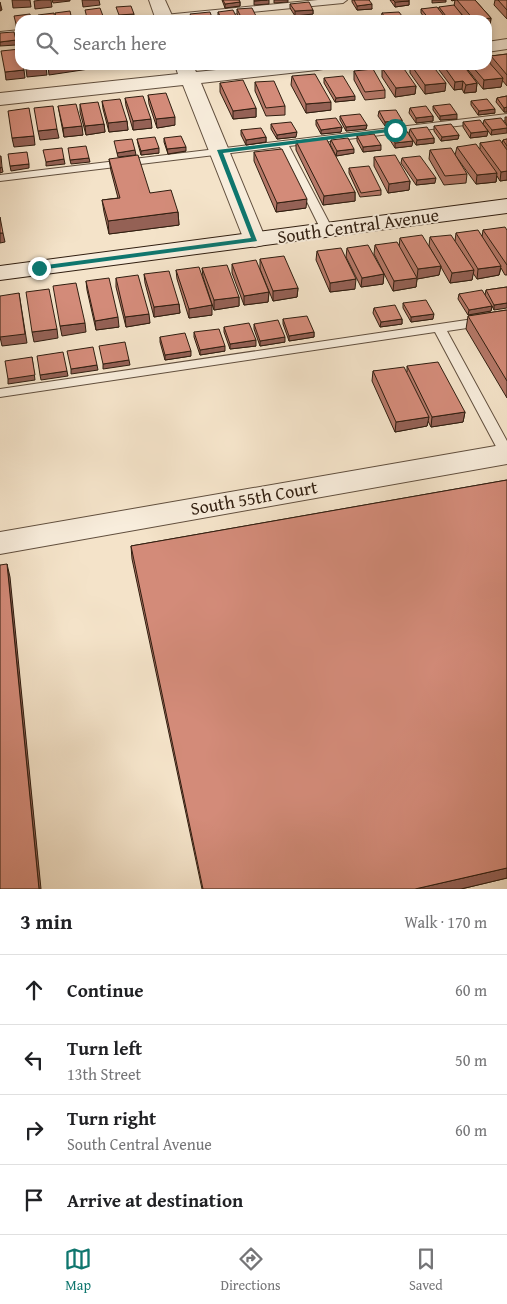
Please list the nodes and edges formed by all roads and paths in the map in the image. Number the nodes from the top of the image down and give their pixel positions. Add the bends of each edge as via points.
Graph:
1 (157, 0) edge
2 (343, 0) edge
3 (163, 15) edge
4 (202, 15) edge
5 (15, 32) edge
6 (0, 34) edge
7 (507, 44) edge
8 (492, 46) edge
9 (224, 70) edge
10 (186, 72) edge
11 (0, 100) edge
12 (507, 117) edge
13 (283, 144) junction
14 (219, 152) junction
15 (0, 178) edge
16 (507, 206) edge
17 (327, 230) junction
18 (255, 240) junction
19 (0, 274) edge
20 (507, 318) edge
21 (439, 328) junction
22 (0, 393) edge
23 (507, 454) edge
24 (0, 543) edge

1 - 3 street
2 - 4 lane
5 - 6 lane
7 - 8 street
9 - 10 street
10 - 11 street
10 - 14 street
12 - 13 lane
13 - 14 lane
13 - 17 lane
14 - 15 lane
14 - 18 street
16 - 17 street, South Central Avenue
17 - 18 street, South Central Avenue
18 - 19 street, South Central Avenue
20 - 21 lane
21 - 22 lane
21 - 23 lane
23 - 24 street, South 55th Court

